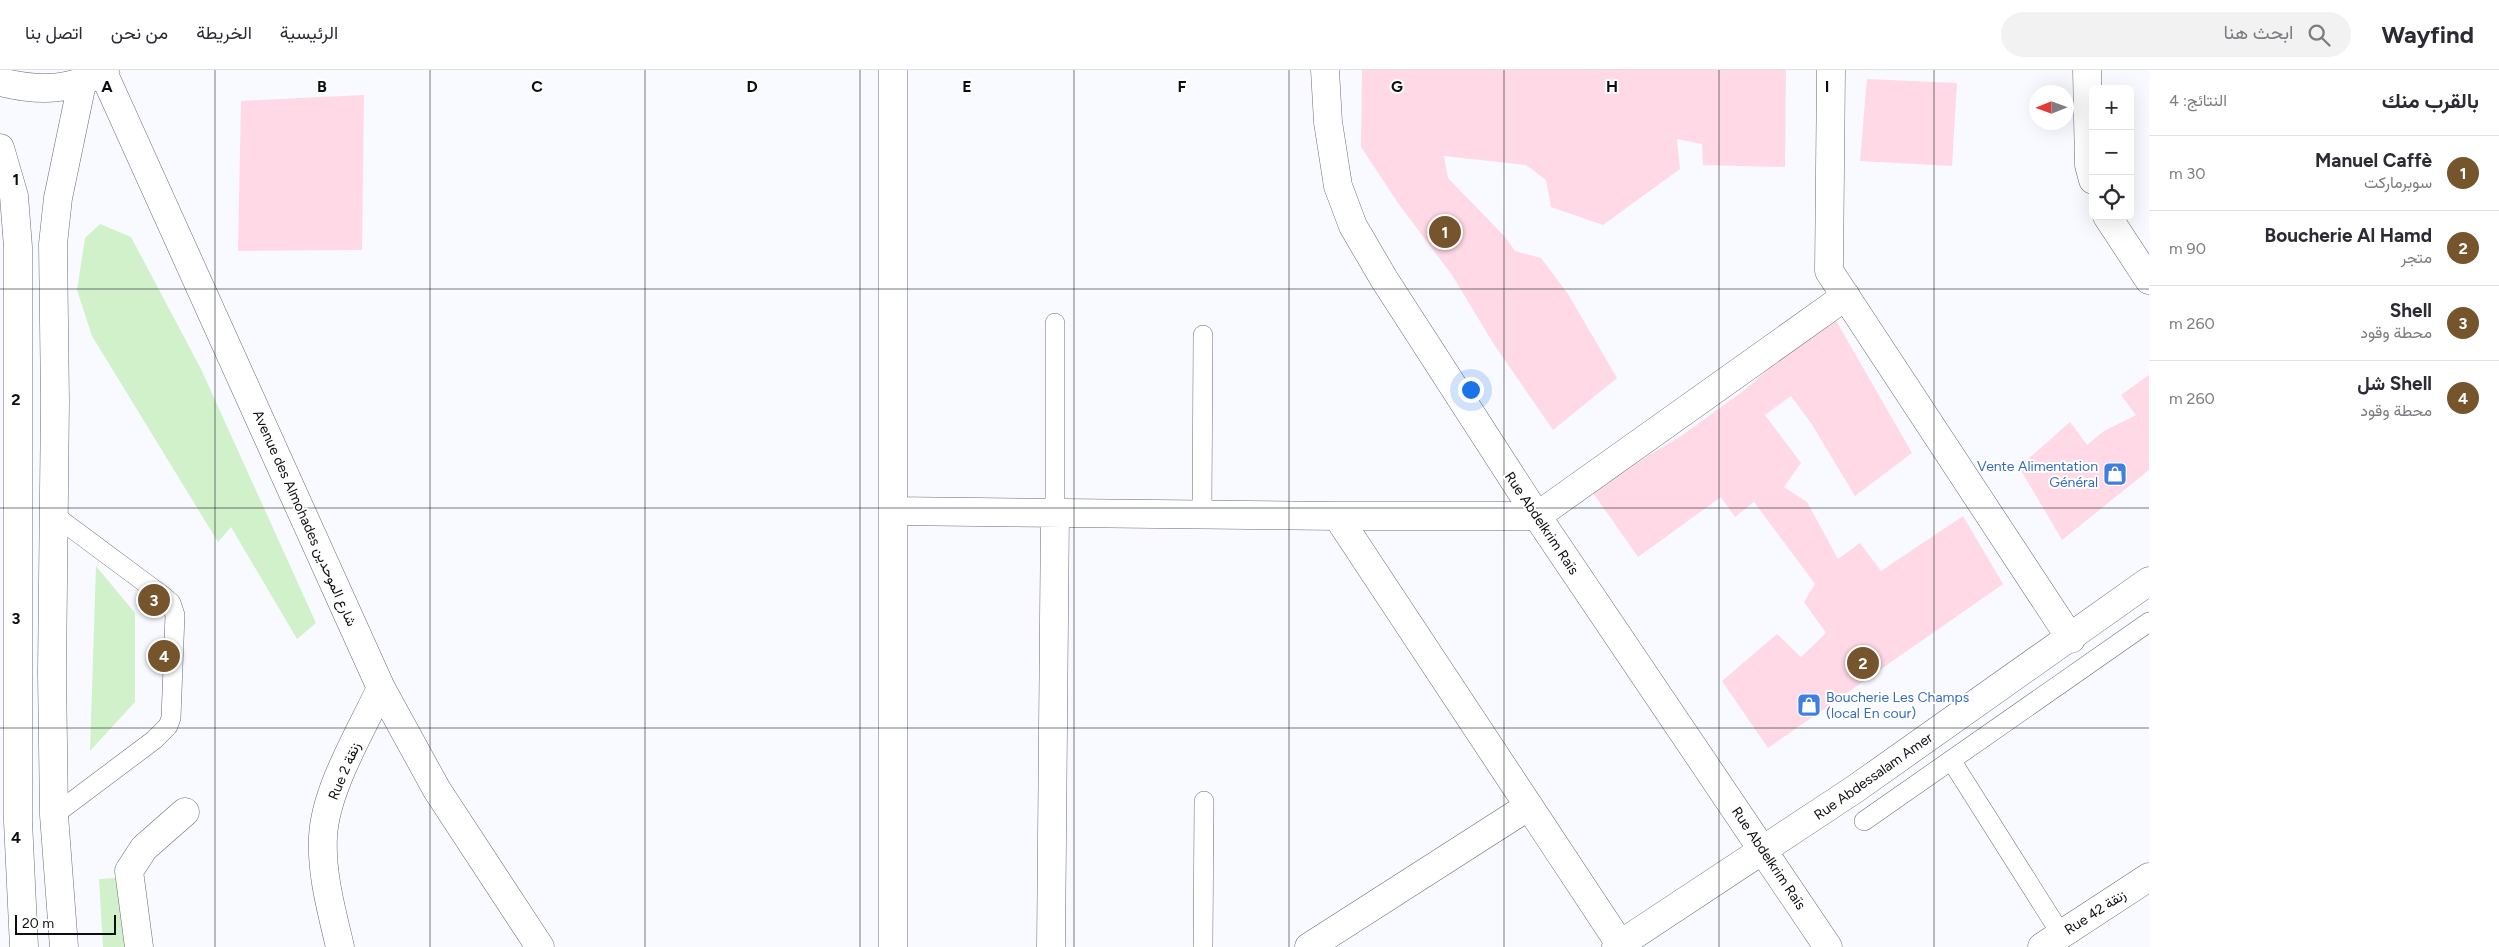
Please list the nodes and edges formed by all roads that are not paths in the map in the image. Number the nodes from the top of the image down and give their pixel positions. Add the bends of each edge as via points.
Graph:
1 (893, 70) edge
2 (1325, 70) edge
3 (1831, 70) edge
4 (2087, 70) edge
5 (96, 75) edge
6 (0, 80) edge
7 (0, 148) edge
8 (2092, 175) edge
9 (2110, 220) edge
10 (2149, 280) edge
11 (1846, 296) junction
12 (1055, 323) dead end
13 (1203, 335) dead end
14 (893, 511) junction
15 (1055, 512) junction
16 (1202, 514) junction
17 (54, 515) junction
18 (1337, 516) junction
19 (1537, 516) junction
20 (2149, 581) edge
21 (2149, 622) edge
22 (2071, 638) junction
23 (381, 688) junction
24 (1952, 760) junction
25 (1204, 801) dead end
26 (1529, 806) junction
27 (185, 812) dead end
28 (54, 815) junction
29 (1864, 821) dead end
30 (1764, 850) junction
31 (2149, 877) edge
32 (2051, 940) edge
33 (1618, 945) edge
34 (24, 947) edge
35 (64, 947) edge
36 (139, 947) edge
37 (340, 947) edge
38 (540, 947) edge
39 (893, 947) edge
40 (1051, 947) edge
41 (1203, 947) edge
42 (1309, 947) edge
43 (1828, 947) edge

1 - 14 street
2 - 19 street, Rue Abdelkrim Raïs via 1328,122 1338,186 1353,226
3 - 11 street via 1829,270
4 - 8 street
5 - 6 street via 43,89
5 - 17 street via 58,198 53,244
5 - 23 street, Avenue des Almohades شارع الموحدين
7 - 34 street via 14,196 18,247 18,821
9 - 10 street
11 - 19 street
11 - 22 street
12 - 15 lane
13 - 16 lane
14 - 15 street
14 - 39 street
15 - 16 street
15 - 40 street
16 - 18 street
17 - 28 street
17 - 28 lane via 163,596 171,603 175,614 168,726
18 - 19 street
18 - 26 street
19 - 30 street, Rue Abdelkrim Raïs
20 - 22 street, Rue Abdessalam Amer
21 - 24 lane
22 - 30 street, Rue Abdessalam Amer
23 - 37 street, Rue 2 زنقة via 332,792 323,837 327,885
23 - 38 street, Avenue des Almohades شارع الموحدين via 437,790
24 - 29 lane
24 - 32 lane
25 - 41 lane
26 - 33 street
26 - 42 street
27 - 36 street via 144,848 129,871
28 - 35 street
30 - 33 street, Rue Abdessalam Amer
30 - 43 street, Rue Abdelkrim Raïs
31 - 32 street, Rue 42 زنقة

